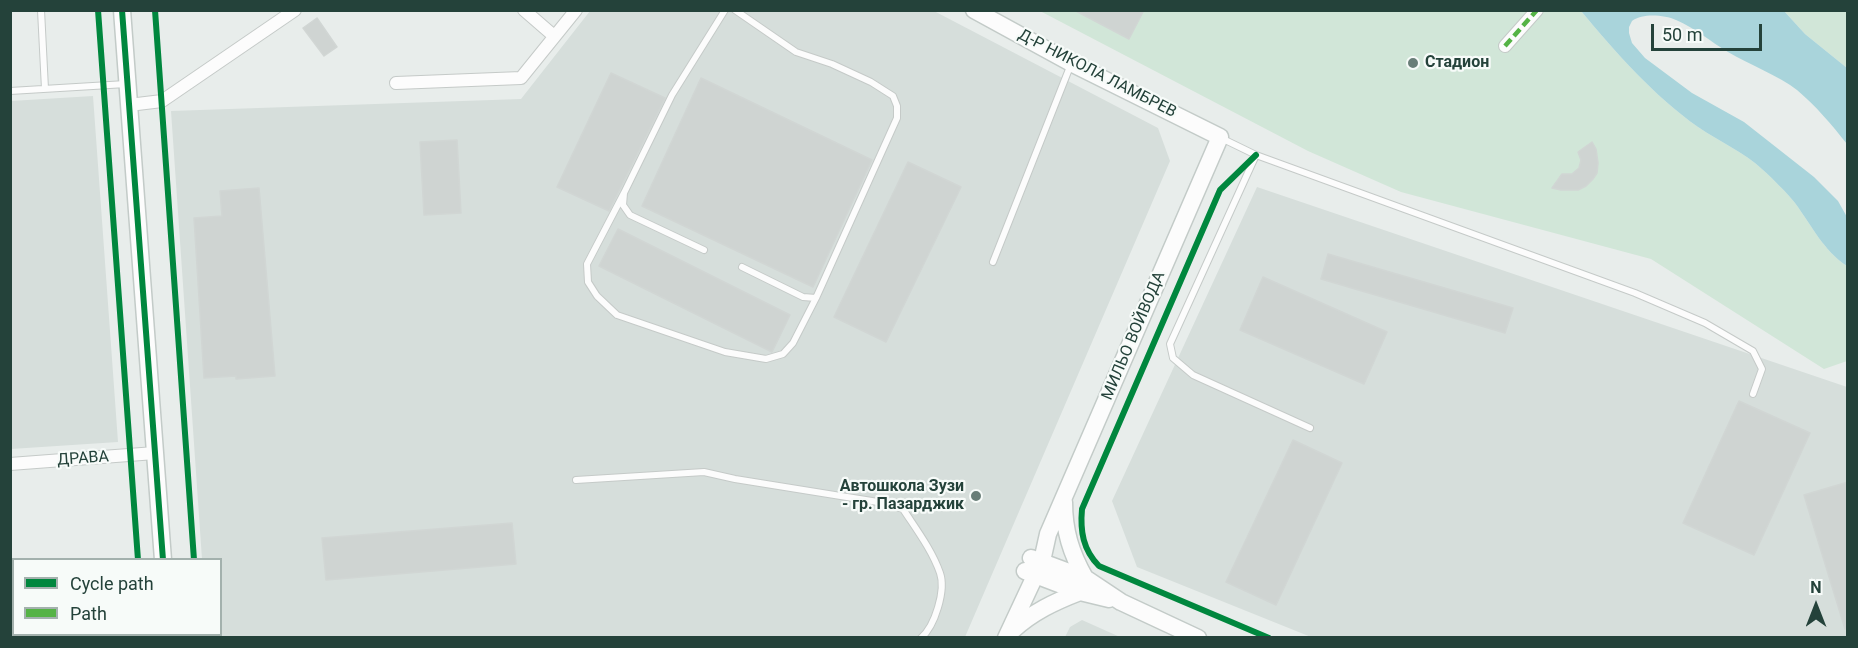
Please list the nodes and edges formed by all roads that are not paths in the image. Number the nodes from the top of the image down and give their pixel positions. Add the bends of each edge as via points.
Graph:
1 (41, 10) edge
2 (122, 10) edge
3 (295, 10) edge
4 (524, 10) edge
5 (576, 10) edge
6 (725, 10) edge
7 (735, 10) edge
8 (974, 10) edge
9 (1537, 10) edge
10 (554, 36) junction
11 (1505, 46) dead end
12 (1071, 63) junction
13 (396, 83) dead end
14 (127, 84) junction
15 (45, 89) junction
16 (10, 91) edge
17 (129, 105) junction
18 (1220, 137) junction
19 (1256, 155) junction
20 (624, 193) junction
21 (704, 250) dead end
22 (993, 261) dead end
23 (742, 267) dead end
24 (816, 298) junction
25 (1753, 394) dead end
26 (1310, 428) dead end
27 (155, 453) junction
28 (10, 464) edge
29 (576, 480) dead end
30 (1065, 498) junction
31 (163, 558) edge
32 (1033, 567) junction
33 (1082, 585) junction
34 (1004, 637) edge
35 (921, 638) edge
36 (1198, 638) edge

1 - 15 lane
2 - 14 street
3 - 17 street via 162,101
4 - 10 street
5 - 10 street
6 - 20 lane via 672,95
7 - 24 lane via 796,52 871,82 893,96 897,106 897,118
8 - 12 street, Д-Р НИКОЛА ЛАМБРЕВ
9 - 11 street
10 - 13 street via 521,78
12 - 18 street, Д-Р НИКОЛА ЛАМБРЕВ
12 - 22 lane
14 - 15 lane
14 - 17 street
15 - 16 lane
17 - 27 street
18 - 19 lane
18 - 30 street, МИЛЬО ВОЙВОДА
19 - 25 lane via 1635,293 1705,323 1753,351 1762,369
19 - 26 lane via 1170,344 1173,358 1193,375
20 - 21 lane via 623,205 630,215
20 - 24 lane via 587,264 588,282 616,315 726,352 766,358 783,354 793,343
23 - 24 lane via 803,297
27 - 28 street, ДРАВА
27 - 31 street
29 - 35 lane via 704,472 903,509 941,575 939,606 928,632
30 - 32 street, МИЛЬО ВОЙВОДА
30 - 33 street via 1069,543
32 - 33 street
32 - 34 street, МИЛЬО ВОЙВОДА
33 - 34 street via 1034,613
33 - 36 street

